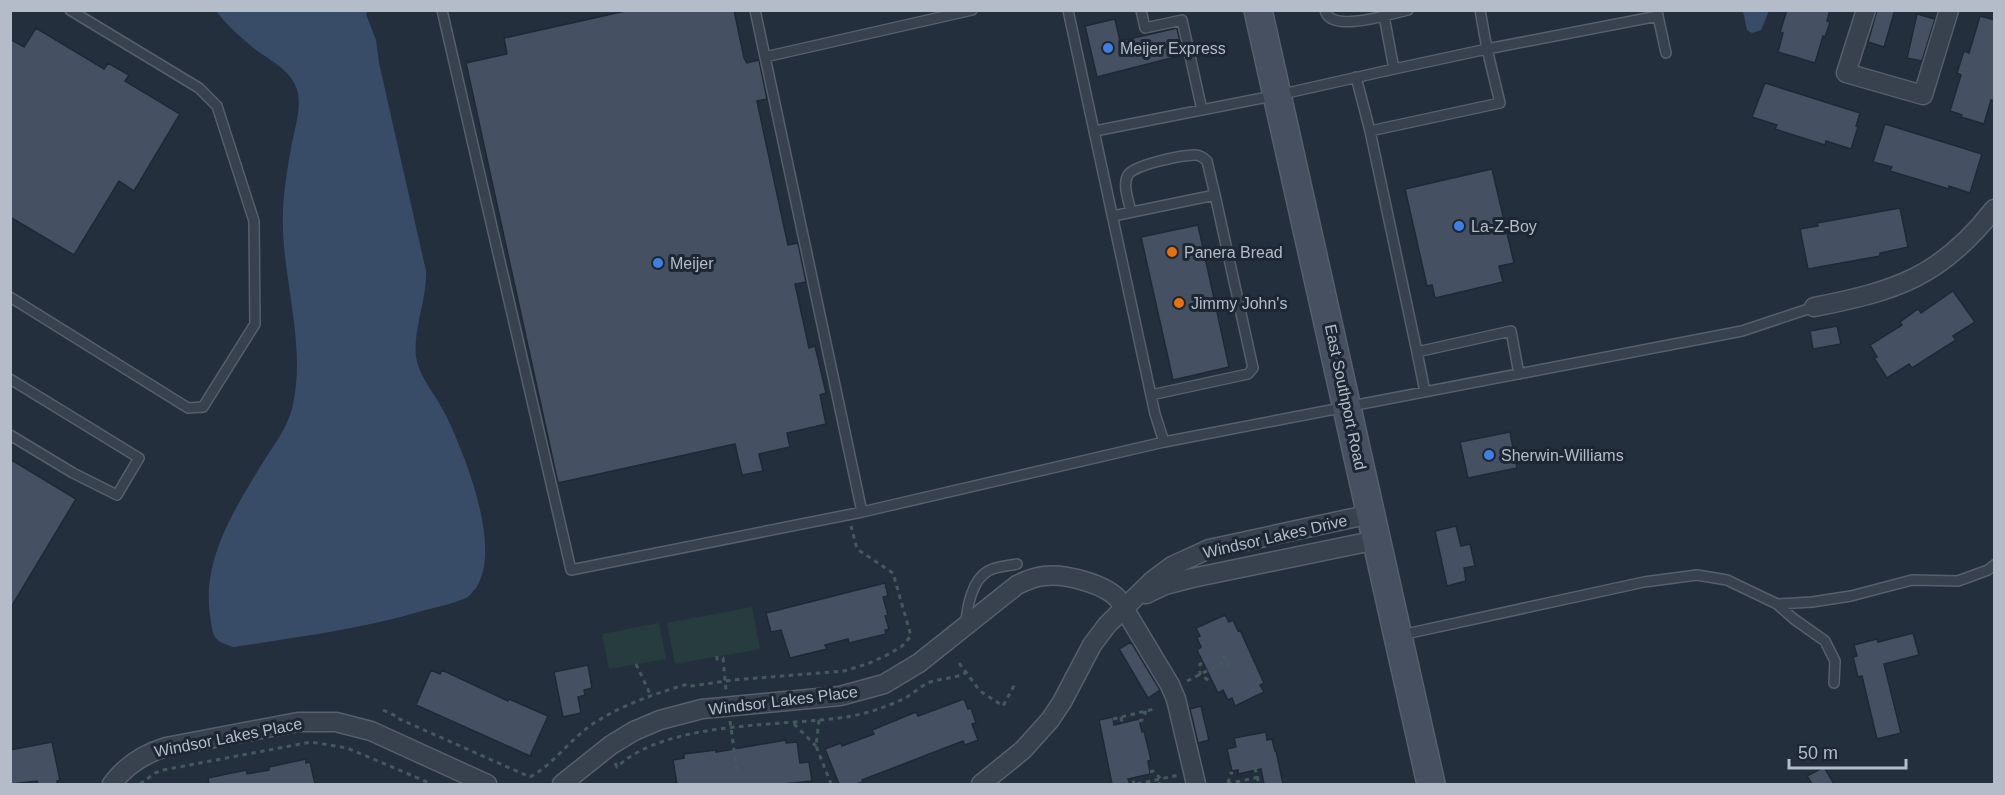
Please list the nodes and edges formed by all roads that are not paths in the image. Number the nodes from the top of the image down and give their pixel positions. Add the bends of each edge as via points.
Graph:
1 (70, 10) edge
2 (442, 10) edge
3 (755, 10) edge
4 (972, 10) edge
5 (1068, 10) edge
6 (1141, 10) edge
7 (1258, 10) edge
8 (1325, 10) edge
9 (1408, 10) edge
10 (1480, 10) edge
11 (1866, 10) edge
12 (1949, 10) edge
13 (1658, 13) edge
14 (1384, 16) junction
15 (1487, 49) junction
16 (1666, 53) dead end
17 (765, 57) junction
18 (1394, 69) junction
19 (1356, 77) junction
20 (1278, 95) junction
21 (1202, 110) junction
22 (1095, 131) junction
23 (1370, 132) junction
24 (1215, 195) junction
25 (1995, 209) edge
26 (1131, 212) junction
27 (1113, 216) junction
28 (10, 297) edge
29 (1814, 308) joint
30 (1417, 352) junction
31 (1519, 374) junction
32 (10, 379) edge
33 (1425, 392) junction
34 (1151, 395) junction
35 (1348, 407) junction
36 (10, 435) edge
37 (1164, 442) junction
38 (862, 513) junction
39 (1371, 514) junction
40 (1377, 540) junction
41 (1017, 564) dead end
42 (1995, 565) edge
43 (1777, 604) junction
44 (1124, 607) junction
45 (966, 626) junction
46 (1398, 635) junction
47 (1834, 683) dead end
48 (465, 780) edge
49 (112, 784) edge
50 (487, 784) edge
51 (562, 784) edge
52 (981, 784) edge
53 (1196, 784) edge
54 (1431, 784) edge

1 - 28 lane via 199,88 217,106 254,221 255,324 203,407 188,408
2 - 38 lane via 571,570
3 - 17 lane
4 - 17 lane
5 - 22 lane
6 - 21 lane via 1145,28 1182,20
7 - 20 main road, East Southport Road
8 - 14 lane via 1332,21 1344,24
9 - 14 lane
10 - 15 lane
11 - 12 street via 1846,73 1923,94
13 - 15 lane
13 - 16 lane
14 - 18 lane
15 - 18 lane
15 - 23 lane via 1500,103
17 - 38 lane
18 - 19 lane
19 - 20 lane
19 - 23 lane
20 - 21 lane
20 - 35 main road, East Southport Road
21 - 22 lane
22 - 27 lane
23 - 30 lane
24 - 26 lane
24 - 26 lane via 1204,157 1193,155 1143,165 1130,171 1126,179
24 - 34 lane via 1253,368 1248,374
25 - 29 street via 1954,254 1928,272 1887,291
26 - 27 lane
27 - 34 lane
29 - 31 lane via 1742,331
30 - 31 lane via 1510,331
30 - 33 lane
31 - 33 lane
32 - 36 lane via 139,458 117,495
33 - 35 lane
34 - 37 lane
35 - 37 lane
35 - 39 main road, East Southport Road
37 - 38 lane
39 - 40 main road, East Southport Road
39 - 44 street, Windsor Lakes Drive via 1209,549 1172,566
40 - 44 street, Windsor Lakes Drive via 1165,585
40 - 46 main road, East Southport Road
41 - 45 lane via 983,575 969,599
42 - 43 lane via 1958,581 1912,580 1851,596
43 - 46 lane via 1727,580 1697,575 1644,582
43 - 47 lane via 1825,641 1835,661
44 - 45 street, Windsor Lakes Place via 1107,590 1060,576 1043,576 1017,585
44 - 52 street, Windsor Lakes Drive via 1092,645 1046,725 1023,750
44 - 53 street, Windsor Lakes Place via 1172,688
45 - 51 street, Windsor Lakes Place via 911,669 873,688 840,696 691,711 660,720 626,735
46 - 54 main road, East Southport Road
48 - 49 street, Windsor Lakes Place via 368,730 313,721 156,750 133,762
48 - 50 street, Windsor Lakes Place

